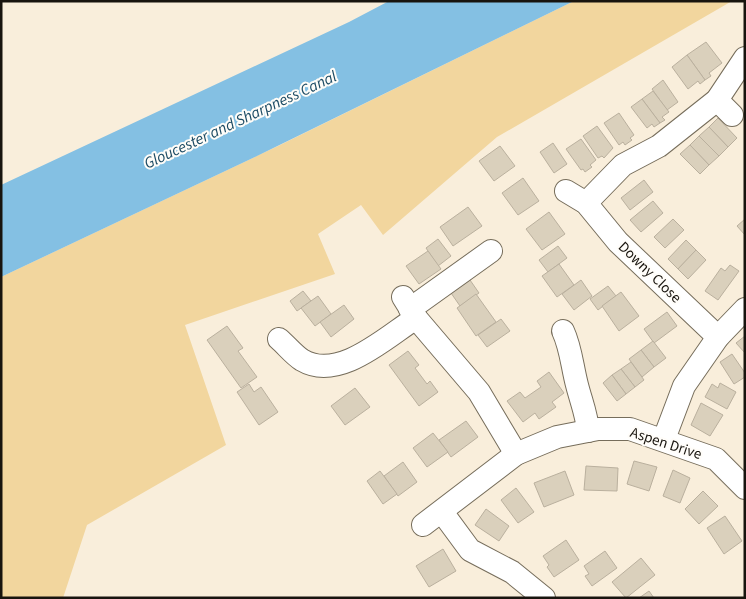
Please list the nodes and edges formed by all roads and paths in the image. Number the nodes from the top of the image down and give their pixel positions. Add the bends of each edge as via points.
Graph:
1 (745, 58) edge
2 (566, 191) dead end
3 (586, 203) junction
4 (491, 251) dead end
5 (410, 308) junction
6 (745, 309) edge
7 (563, 331) dead end
8 (718, 336) junction
9 (279, 338) dead end
10 (588, 431) junction
11 (664, 439) junction
12 (516, 454) junction
13 (745, 488) edge
14 (442, 512) junction
15 (422, 525) dead end
16 (544, 598) edge

1 - 3 street via 725,107 623,165
2 - 3 street, Downy Close
3 - 8 street, Downy Close via 618,242
4 - 5 street
5 - 9 street via 348,362 332,366 316,366 301,359
5 - 12 street via 479,392
6 - 8 street
7 - 10 street
8 - 11 street via 684,386
10 - 11 street, Aspen Drive via 630,429
10 - 12 street, Aspen Drive via 556,437
11 - 13 street, Aspen Drive via 716,459
12 - 14 street, Aspen Drive
14 - 15 street, Aspen Drive
14 - 16 street via 470,550 512,572

